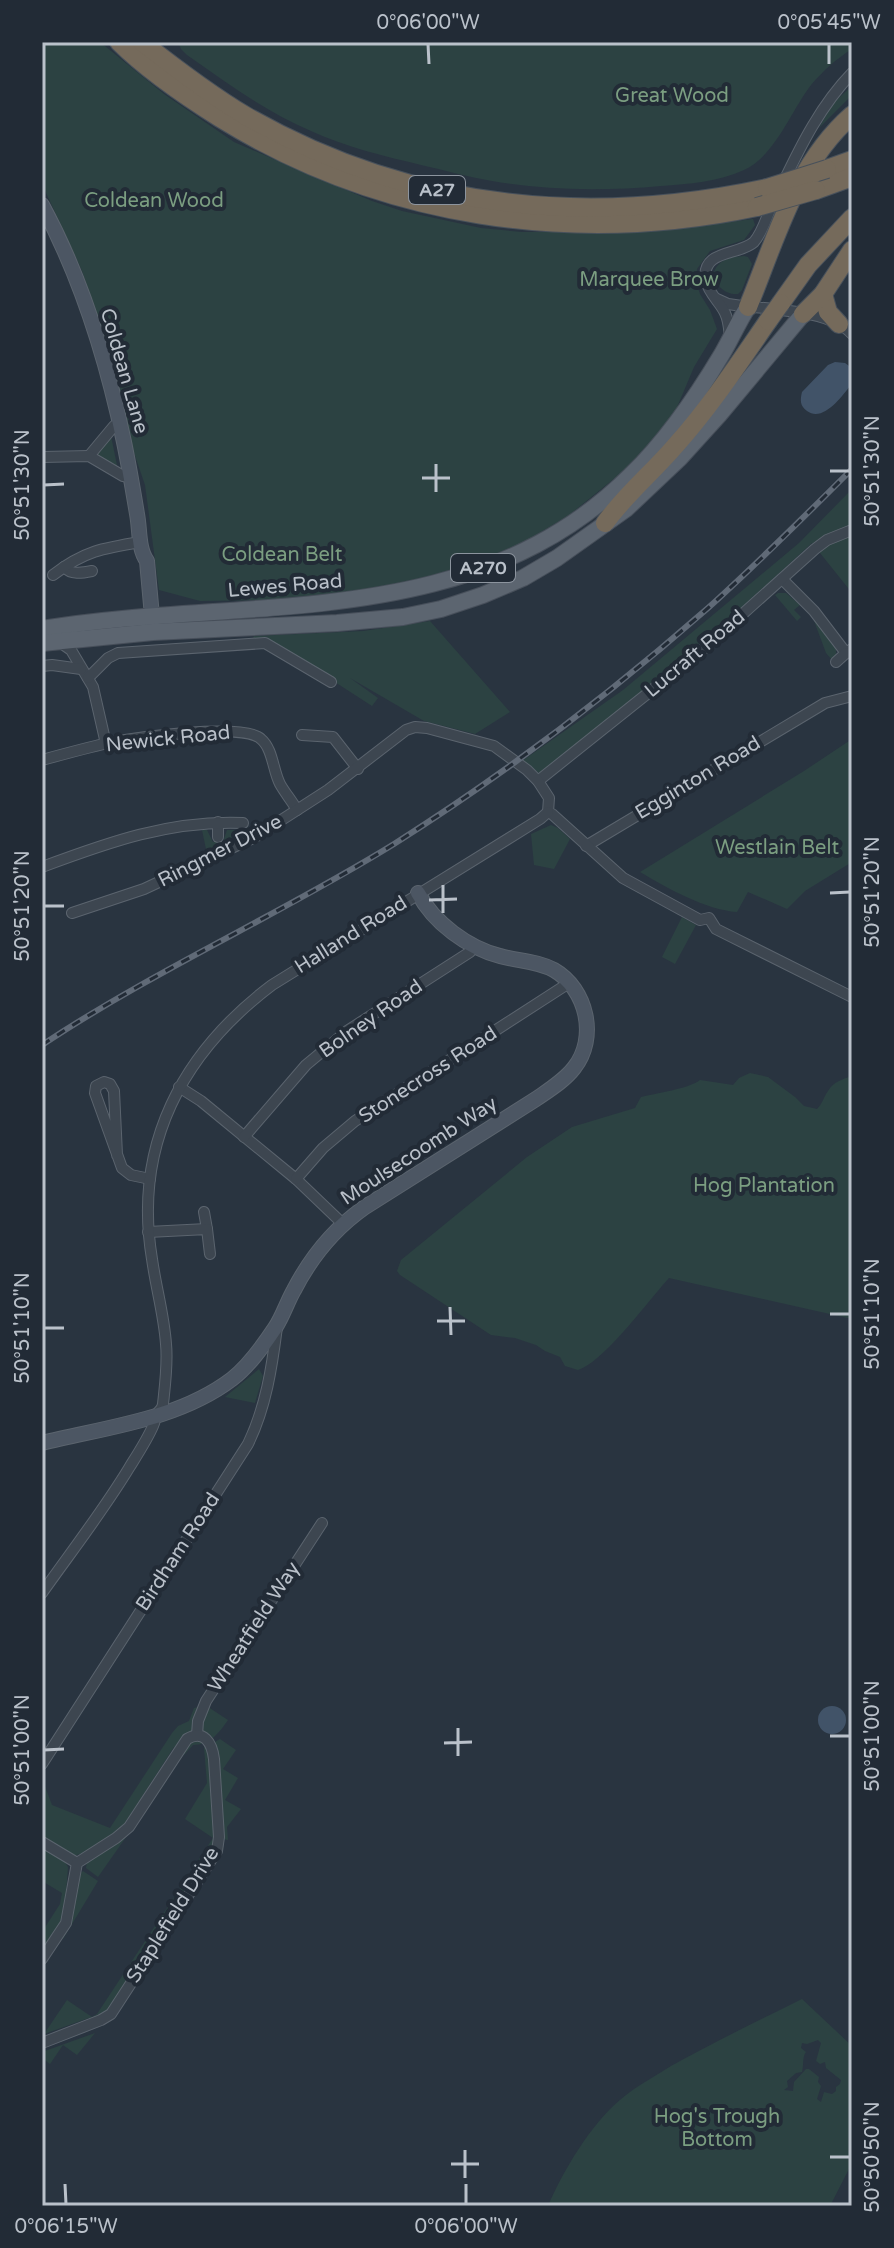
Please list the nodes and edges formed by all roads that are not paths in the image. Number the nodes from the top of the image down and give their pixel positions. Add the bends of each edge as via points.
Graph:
1 (119, 42) edge
2 (142, 42) edge
3 (852, 73) edge
4 (852, 115) edge
5 (852, 160) edge
6 (852, 177) edge
7 (42, 205) edge
8 (852, 218) edge
9 (852, 250) edge
10 (823, 294) junction
11 (715, 298) junction
12 (748, 307) junction
13 (803, 314) junction
14 (846, 329) edge
15 (730, 340) junction
16 (120, 425) junction
17 (89, 456) junction
18 (42, 457) edge
19 (130, 477) junction
20 (605, 523) junction
21 (852, 530) edge
22 (142, 549) junction
23 (64, 567) junction
24 (92, 571) dead end
25 (53, 575) dead end
26 (782, 579) junction
27 (149, 625) junction
28 (47, 637) edge
29 (95, 637) junction
30 (849, 651) edge
31 (836, 662) dead end
32 (42, 666) edge
33 (82, 670) junction
34 (331, 682) dead end
35 (852, 696) edge
36 (302, 735) dead end
37 (106, 744) junction
38 (42, 760) edge
39 (358, 769) junction
40 (538, 781) junction
41 (297, 810) junction
42 (548, 812) junction
43 (218, 822) junction
44 (243, 823) dead end
45 (218, 837) dead end
46 (586, 846) junction
47 (42, 867) edge
48 (418, 893) junction
49 (72, 913) dead end
50 (473, 946) junction
51 (569, 983) junction
52 (852, 997) edge
53 (179, 1087) junction
54 (244, 1137) junction
55 (117, 1155) junction
56 (150, 1179) junction
57 (296, 1179) junction
58 (204, 1212) dead end
59 (343, 1224) junction
60 (207, 1229) junction
61 (148, 1232) junction
62 (210, 1254) dead end
63 (277, 1325) junction
64 (155, 1416) junction
65 (42, 1443) edge
66 (322, 1523) dead end
67 (42, 1593) edge
68 (197, 1735) junction
69 (42, 1764) edge
70 (42, 1842) edge
71 (77, 1863) junction
72 (42, 1959) edge
73 (42, 2043) edge

1 - 6 highway, A27, bridge via 194,101 273,148 349,181 478,215 602,225 696,218 757,207
2 - 5 highway, A27, bridge via 194,82 273,130 354,165 430,189 511,203 602,209 685,203 767,188
3 - 11 street via 796,155 757,238 719,255 707,267
4 - 12 highway via 819,149 795,191
7 - 16 street, Coldean Lane via 91,321
8 - 20 highway, bridge via 808,265 676,445
9 - 10 highway
10 - 13 highway
10 - 14 highway via 828,312
11 - 12 street
11 - 15 street via 726,315
12 - 13 street
12 - 15 main road, Lewes Road / A270
13 - 14 street
13 - 20 main road, A270 via 680,458
15 - 27 main road, Lewes Road / A270 via 641,465 593,508 539,543 468,574 384,595
16 - 17 street
16 - 19 street, Coldean Lane
17 - 18 street
17 - 19 street
19 - 22 street, Coldean Lane
20 - 27 main road, Lewes Road / A270 via 523,578 441,609 337,623
21 - 26 street, Lucraft Road via 827,540
22 - 23 street via 96,550
22 - 27 street, Coldean Lane
23 - 24 street via 76,573
23 - 25 street
26 - 30 street
26 - 40 street, Lucraft Road
27 - 28 main road, Lewes Road / A270
27 - 29 main road, Lewes Road / A270
28 - 29 main road, Lewes Road / A270
28 - 33 street via 69,647
29 - 33 street via 80,654
30 - 31 street
32 - 33 street
33 - 34 street via 118,653 262,643 314,665
33 - 37 street via 95,692
35 - 46 street, Egginton Road via 831,700
36 - 39 street via 333,737
37 - 38 street, Newick Road
37 - 41 street, Newick Road via 164,735 252,733 266,744
39 - 40 street, Ringmer Drive via 415,727 488,744
39 - 41 street, Ringmer Drive
40 - 42 street via 549,798
41 - 49 street, Ringmer Drive via 178,874
42 - 46 street
42 - 48 street, Halland Road
43 - 44 street
43 - 45 street
43 - 47 street via 166,827
46 - 52 street via 648,893 700,920 709,918 716,929
48 - 50 street
48 - 53 street, Halland Road via 255,998 218,1032
50 - 51 street via 547,967
50 - 54 street, Bolney Road via 306,1065
51 - 57 street, Stonecross Road via 355,1121
51 - 59 street, Moulsecoomb Way via 584,1007 587,1028 582,1055 568,1076
53 - 54 street
53 - 56 street, Halland Road via 158,1136
54 - 57 street
55 - 55 street via 95,1093 104,1082 114,1091
55 - 56 street via 127,1173
56 - 61 street, Halland Road
57 - 59 street
58 - 60 street
59 - 63 street, Moulsecoomb Way via 302,1275
60 - 61 street
60 - 62 street
61 - 64 street, Halland Road via 167,1346 163,1406
63 - 64 street, Moulsecoomb Way via 232,1379 198,1400
63 - 69 street, Birdham Road via 267,1388 248,1444
64 - 65 street, Moulsecoomb Way
64 - 67 street, Halland Road via 128,1470
66 - 68 street, Wheatfield Way via 206,1701
68 - 71 street via 183,1744 129,1827
68 - 73 street, Staplefield Drive via 212,1748 217,1851 111,2014
70 - 71 street
71 - 72 street via 66,1923

